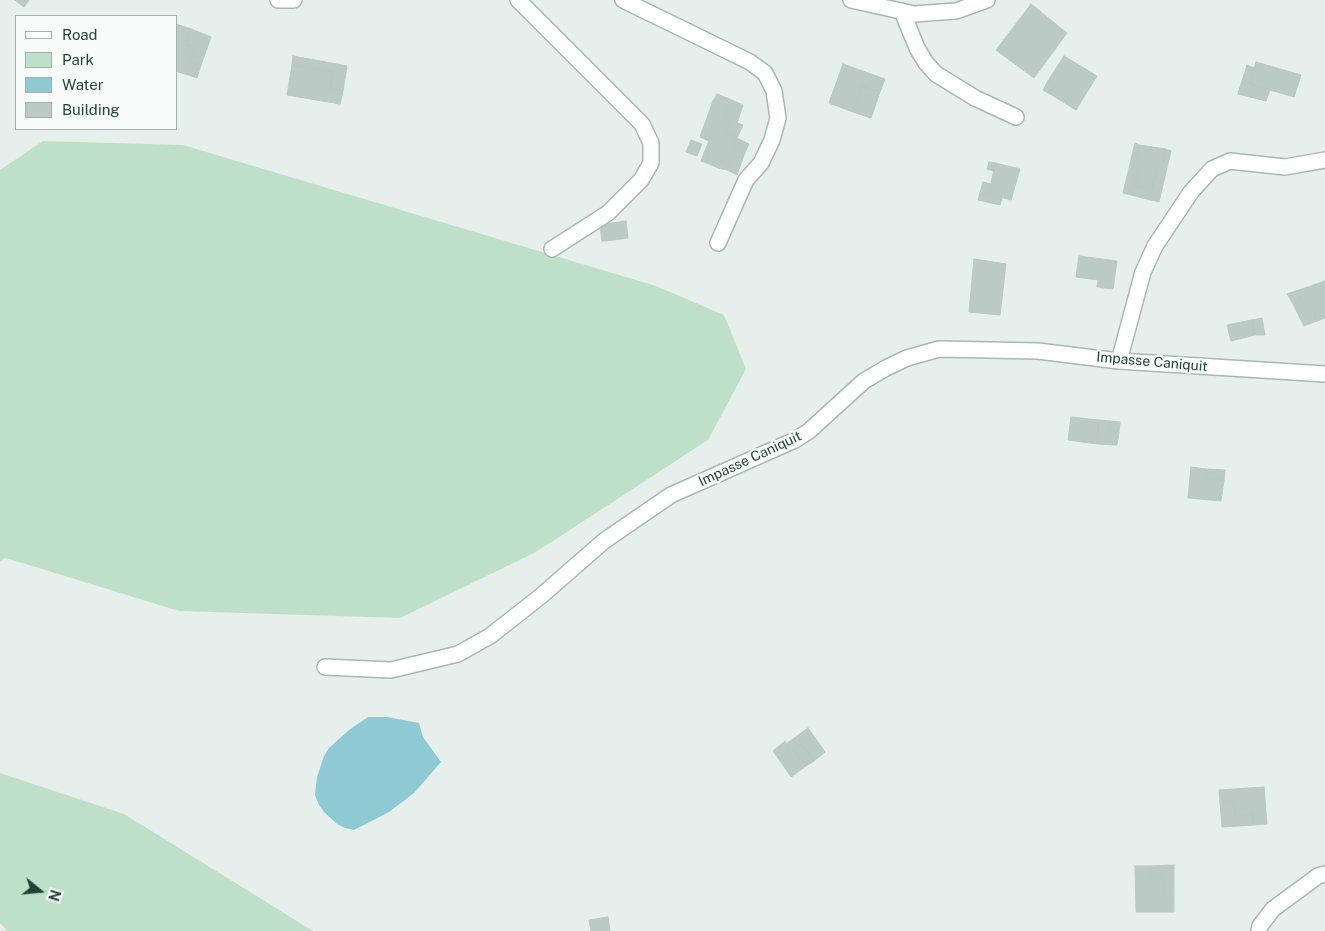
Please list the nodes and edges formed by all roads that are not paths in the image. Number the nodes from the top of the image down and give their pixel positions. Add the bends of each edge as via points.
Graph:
1 (278, 0) edge
2 (294, 0) edge
3 (518, 0) edge
4 (623, 0) edge
5 (851, 0) edge
6 (987, 0) edge
7 (902, 11) junction
8 (1016, 117) dead end
9 (1325, 160) edge
10 (718, 243) dead end
11 (552, 249) dead end
12 (1119, 361) junction
13 (1325, 374) edge
14 (326, 667) dead end
15 (1325, 874) edge
16 (1259, 931) edge

1 - 2 street
3 - 11 street via 642,124 651,144 651,163 641,180 608,213
4 - 10 street via 750,62 765,73 774,91 778,118 772,140 761,163 746,180
5 - 7 street
6 - 7 street via 956,11 914,14
7 - 8 street via 917,48 936,74 974,98
9 - 12 street via 1285,167 1230,161 1212,169 1191,192 1155,246 1143,272
12 - 13 street, Impasse Caniquit
12 - 14 street, Impasse Caniquit via 1038,351 949,349 907,358 864,381 795,440 671,496 604,541 490,636 458,654 391,670
15 - 16 street via 1273,909

